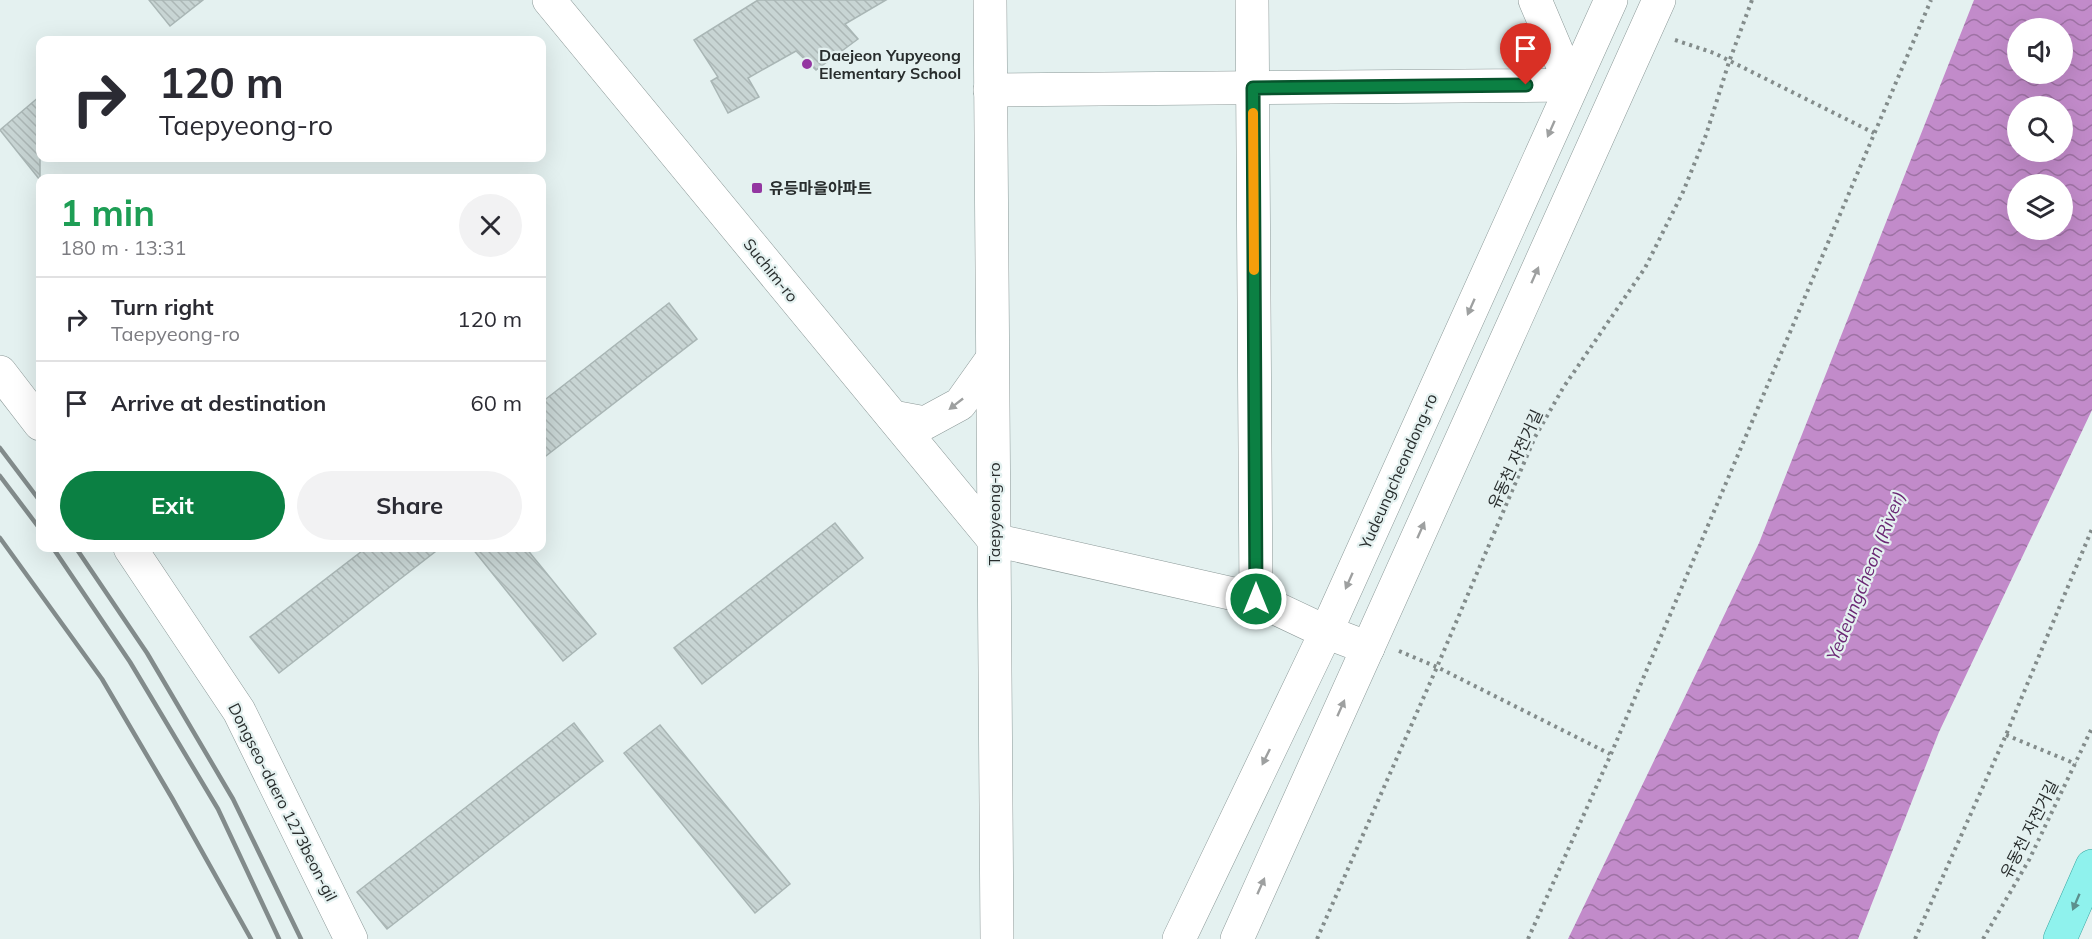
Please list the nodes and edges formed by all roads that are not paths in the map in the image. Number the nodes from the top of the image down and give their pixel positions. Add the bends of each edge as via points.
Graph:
1 (549, 0) edge
2 (990, 0) edge
3 (1252, 0) edge
4 (1535, 0) edge
5 (1611, 0) edge
6 (1659, 0) edge
7 (1571, 85) junction
8 (1253, 88) junction
9 (990, 90) junction
10 (992, 359) junction
11 (0, 372) edge
12 (893, 417) junction
13 (36, 419) edge
14 (994, 540) junction
15 (133, 552) edge
16 (1256, 599) junction
17 (1326, 632) junction
18 (1382, 649) junction
19 (2092, 866) edge
20 (351, 939) edge
21 (997, 939) edge
22 (1179, 939) edge
23 (1237, 939) edge
24 (2060, 939) edge

1 - 12 main road, Suchim-ro
2 - 9 main road, Taepyeong-ro
3 - 8 main road
4 - 7 main road
5 - 7 main road, Yudeungcheondong-ro
18 -> 6 main road
7 - 8 main road
7 -> 17 main road, Yudeungcheondong-ro
8 - 9 main road
8 - 16 main road
9 - 10 main road, Taepyeong-ro
10 -> 12 main road via 960,404 925,423
10 - 14 main road, Taepyeong-ro
11 - 13 main road
12 - 14 main road, Suchim-ro
14 - 16 main road
14 - 21 main road, Taepyeong-ro
15 - 20 main road, Dongseo-daero 1273beon-gil via 239,711
16 - 17 main road
17 - 18 main road
17 -> 22 main road, Yudeungcheondong-ro
23 -> 18 main road
19 -> 24 main road

